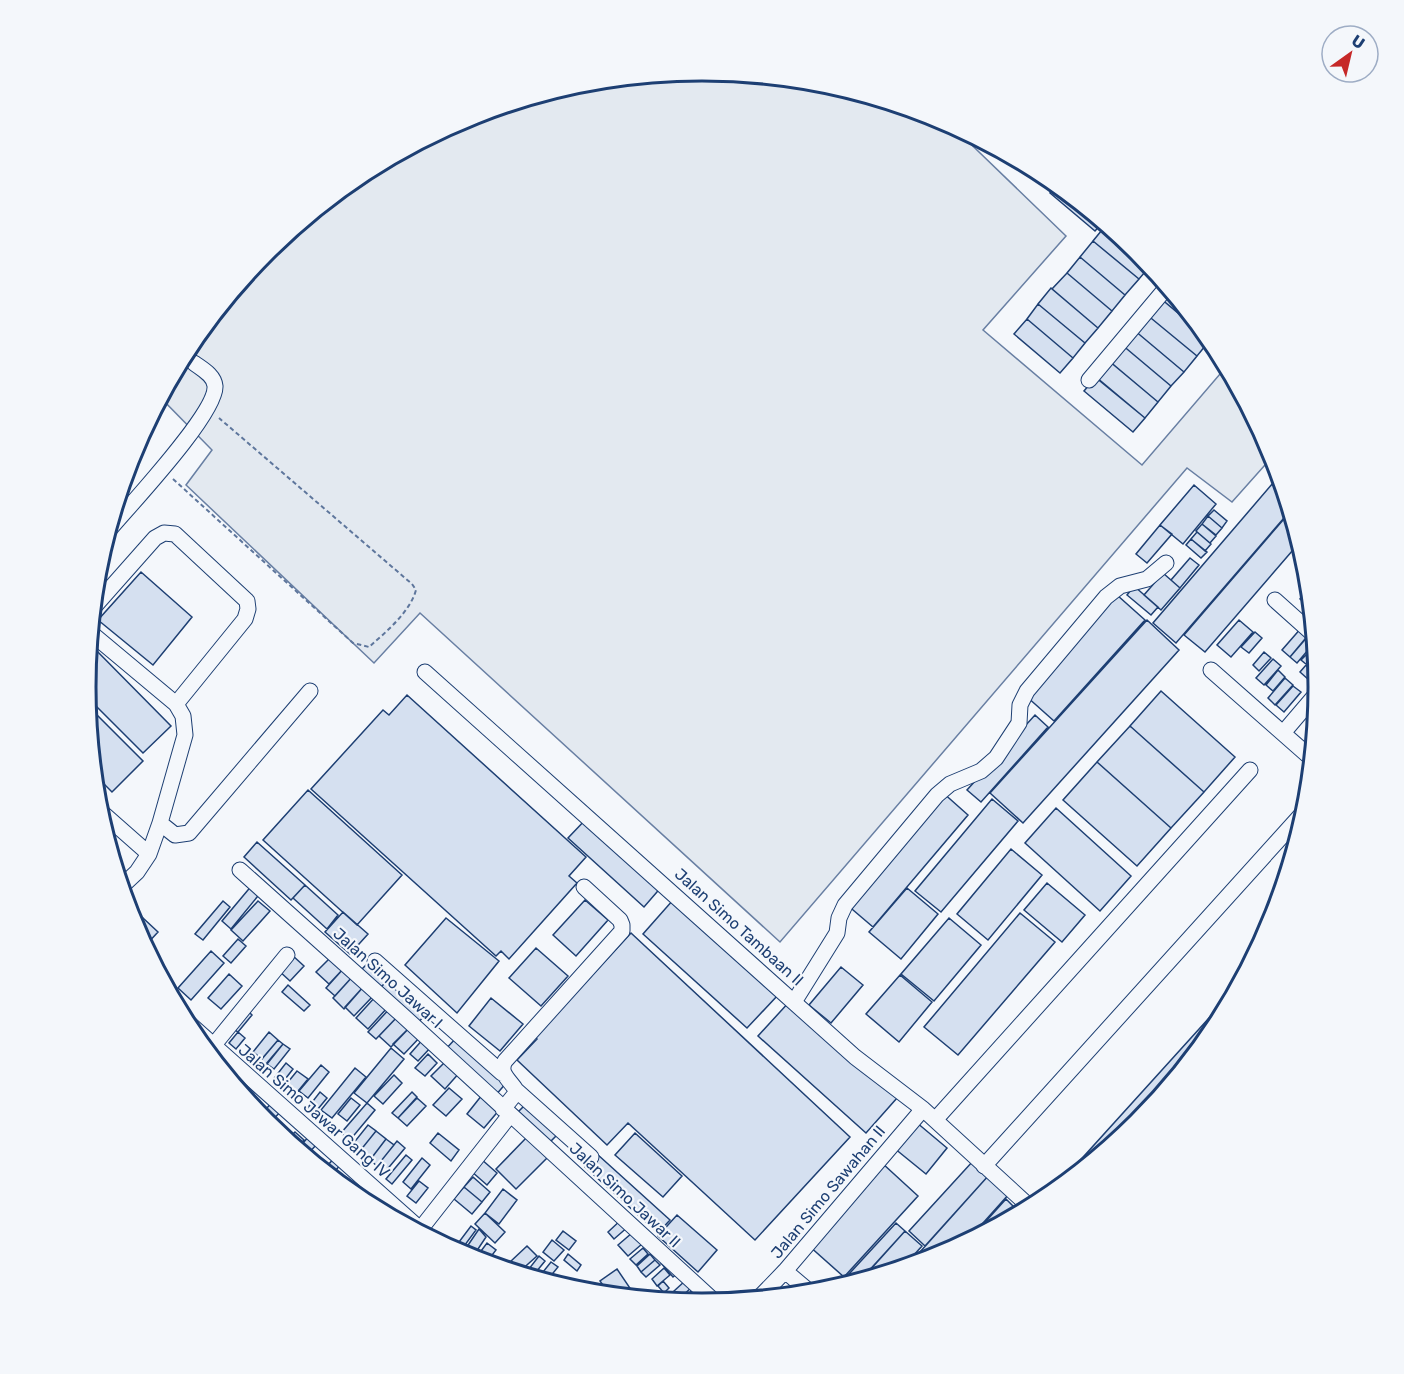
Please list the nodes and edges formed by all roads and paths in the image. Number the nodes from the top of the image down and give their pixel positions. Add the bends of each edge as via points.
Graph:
1 (1162, 292) edge
2 (194, 363) dead end
3 (1089, 380) dead end
4 (208, 408) junction
5 (162, 469) junction
6 (121, 515) edge
7 (1166, 563) dead end
8 (103, 597) edge
9 (1275, 600) dead end
10 (1305, 627) edge
11 (98, 639) edge
12 (1210, 669) dead end
13 (425, 672) dead end
14 (310, 691) dead end
15 (176, 704) junction
16 (1308, 704) edge
17 (1283, 733) junction
18 (1304, 752) edge
19 (1250, 770) dead end
20 (112, 821) edge
21 (160, 823) junction
22 (1291, 826) edge
23 (149, 854) junction
24 (240, 870) dead end
25 (128, 881) edge
26 (584, 887) dead end
27 (287, 955) dead end
28 (375, 961) dead end
29 (794, 1002) junction
30 (213, 1046) edge
31 (215, 1048) edge
32 (502, 1072) junction
33 (516, 1090) junction
34 (923, 1109) junction
35 (507, 1112) junction
36 (935, 1120) junction
37 (591, 1157) dead end
38 (984, 1166) junction
39 (1023, 1201) edge
40 (399, 1212) edge
41 (423, 1225) edge
42 (785, 1271) junction
43 (801, 1284) edge
44 (767, 1289) edge
45 (705, 1293) edge

1 - 3 street
2 - 4 street via 210,374 215,384
4 - 5 street
4 - 5 path via 412,584 416,590 413,599 369,647 352,643
5 - 6 street
7 - 29 street via 1147,579 1120,586 1106,597 1027,691 1020,705 1019,723 996,758 981,771 944,789 891,849 845,905 837,933
8 - 15 street via 155,538 164,533 175,534 247,602 245,619
9 - 10 street
11 - 15 street
12 - 17 street
13 - 29 street, Jalan Simo Tambaan II
14 - 21 street via 189,833 175,835
15 - 21 street via 183,716 185,735
16 - 17 street
17 - 18 street
19 - 36 street
20 - 23 street
21 - 23 street
22 - 38 street
23 - 25 street
24 - 35 street, Jalan Simo Jawar I
26 - 32 street via 620,920 622,931 505,1061
27 - 30 street
28 - 32 street
29 - 34 street, Jalan Simo Tambaan II via 855,1057
31 - 40 street, Jalan Simo Jawar Gang IV
32 - 33 street
33 - 35 street
33 - 37 street
34 - 36 street, Jalan Simo Tambaan II
34 - 42 street, Jalan Simo Sawahan II
35 - 41 street
35 - 45 street, Jalan Simo Jawar II
36 - 38 street, Jalan Simo Tambaan II
38 - 39 street, Jalan Simo Tambaan II
42 - 43 street
42 - 44 street, Jalan Simo Sawahan II

